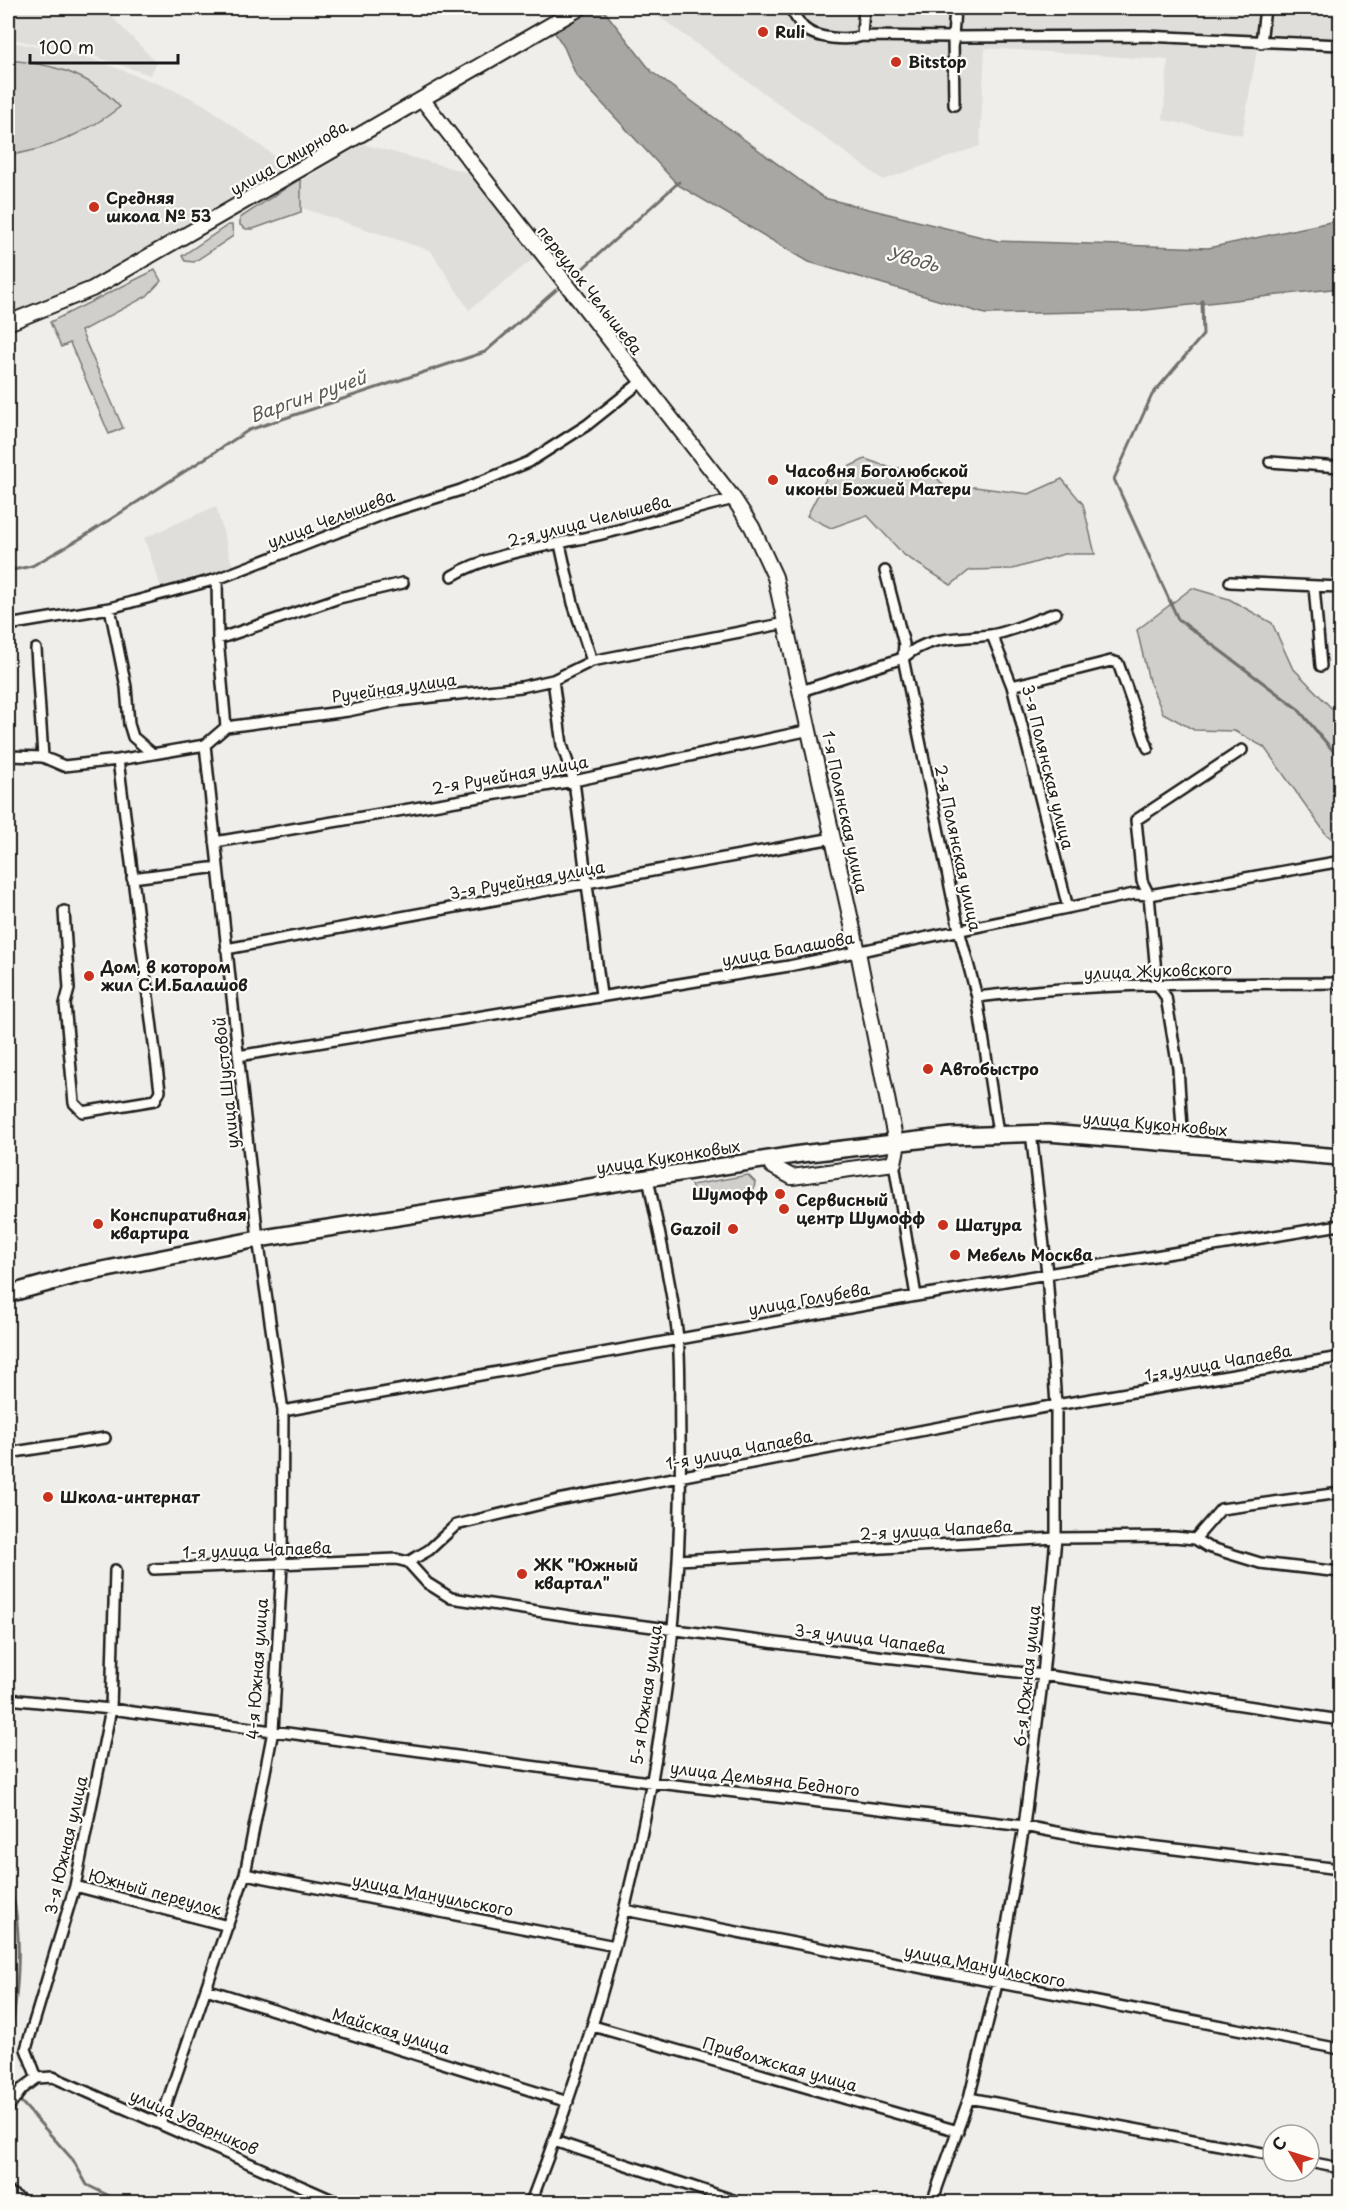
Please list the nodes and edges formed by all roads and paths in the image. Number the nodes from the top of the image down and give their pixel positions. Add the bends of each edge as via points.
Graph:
1 (580, 8) edge
2 (790, 8) edge
3 (864, 8) edge
4 (955, 8) edge
5 (1265, 8) edge
6 (862, 36) junction
7 (952, 37) junction
8 (1261, 43) junction
9 (1341, 45) edge
10 (422, 99) junction
11 (954, 105) dead end
12 (8, 323) edge
13 (641, 382) junction
14 (1270, 462) dead end
15 (1341, 467) edge
16 (734, 499) junction
17 (560, 544) junction
18 (885, 571) dead end
19 (452, 576) dead end
20 (217, 579) junction
21 (1230, 582) dead end
22 (403, 583) dead end
23 (1314, 586) junction
24 (1341, 587) edge
25 (110, 608) junction
26 (1056, 613) dead end
27 (786, 623) junction
28 (8, 625) edge
29 (992, 635) junction
30 (218, 639) junction
31 (36, 649) dead end
32 (903, 658) junction
33 (592, 661) junction
34 (1321, 666) dead end
35 (553, 680) junction
36 (1012, 686) junction
37 (801, 691) junction
38 (226, 727) junction
39 (810, 730) junction
40 (205, 745) junction
41 (1148, 748) dead end
42 (1242, 750) dead end
43 (153, 754) junction
44 (8, 756) edge
45 (43, 757) junction
46 (118, 760) junction
47 (573, 781) junction
48 (833, 838) junction
49 (215, 842) junction
50 (1341, 866) edge
51 (218, 867) junction
52 (132, 878) junction
53 (588, 884) junction
54 (1149, 895) junction
55 (1068, 908) junction
56 (64, 911) dead end
57 (959, 930) junction
58 (226, 949) junction
59 (858, 952) junction
60 (1341, 983) edge
61 (1157, 984) junction
62 (601, 995) junction
63 (977, 997) junction
64 (238, 1056) junction
65 (998, 1133) junction
66 (1032, 1141) junction
67 (1183, 1143) junction
68 (897, 1145) junction
69 (1341, 1157) edge
70 (894, 1163) junction
71 (1341, 1165) edge
72 (772, 1166) junction
73 (649, 1181) junction
74 (1341, 1225) edge
75 (258, 1242) junction
76 (1047, 1273) junction
77 (8, 1294) edge
78 (916, 1296) junction
79 (678, 1338) junction
80 (1341, 1357) edge
81 (1056, 1405) junction
82 (283, 1410) junction
83 (105, 1438) dead end
84 (8, 1454) edge
85 (681, 1476) junction
86 (1341, 1493) edge
87 (1056, 1538) junction
88 (1195, 1539) junction
89 (679, 1560) junction
90 (408, 1562) junction
91 (282, 1565) junction
92 (154, 1569) dead end
93 (115, 1570) dead end
94 (1341, 1572) edge
95 (675, 1629) junction
96 (1044, 1675) junction
97 (8, 1699) edge
98 (111, 1710) junction
99 (1341, 1720) edge
100 (273, 1731) junction
101 (652, 1781) junction
102 (1024, 1826) junction
103 (1341, 1869) edge
104 (245, 1874) junction
105 (75, 1886) junction
106 (624, 1910) junction
107 (228, 1926) junction
108 (615, 1946) junction
109 (997, 1984) junction
110 (206, 1989) junction
111 (593, 2026) junction
112 (1341, 2049) edge
113 (37, 2078) junction
114 (969, 2098) junction
115 (568, 2102) junction
116 (8, 2108) edge
117 (160, 2123) junction
118 (958, 2131) junction
119 (554, 2141) junction
120 (1261, 2153) edge
121 (1321, 2164) edge
122 (1341, 2168) edge
123 (8, 2192) edge
124 (25, 2202) edge
125 (337, 2202) edge
126 (531, 2202) edge
127 (739, 2202) edge
128 (932, 2202) edge

1 - 10 street, улица Смирнова
2 - 6 street via 806,29 816,34
3 - 6 street
4 - 7 street
5 - 8 street
6 - 7 street
7 - 8 street via 1144,36
7 - 11 street
8 - 9 street
10 - 12 street, улица Смирнова via 92,289
10 - 13 street, переулок Челышева
13 - 16 street, переулок Челышева
13 - 20 street, улица Челышева via 587,425 529,462
14 - 15 street
16 - 17 street, 2-я улица Челышева
16 - 27 street, 1-я Полянская улица via 775,577
17 - 19 street, 2-я улица Челышева via 465,568
17 - 33 street via 573,603
18 - 32 street, 2-я Полянская улица via 904,644
20 - 25 street, улица Челышева
20 - 30 street
21 - 23 street
22 - 30 street via 339,598
23 - 24 street
23 - 34 street
25 - 28 street, улица Челышева
25 - 43 street via 126,687 129,724 133,737
26 - 29 street
27 - 33 street, Ручейная улица
27 - 37 street, 1-я Полянская улица
29 - 32 street via 951,637 915,648
29 - 36 street, 3-я Полянская улица
30 - 38 street
31 - 45 street
32 - 37 street
32 - 57 street, 2-я Полянская улица
33 - 35 street, Ручейная улица
35 - 38 street, Ручейная улица
35 - 47 street via 562,745
36 - 41 street via 1111,661 1118,663
36 - 55 street, 3-я Полянская улица
37 - 39 street, 1-я Полянская улица
38 - 40 street
39 - 47 street, 2-я Ручейная улица
39 - 48 street, 1-я Полянская улица
40 - 43 street
40 - 49 street, улица Шустовой
42 - 54 street via 1136,820 1142,881
43 - 46 street
44 - 45 street
45 - 46 street via 64,766
46 - 52 street
47 - 49 street, 2-я Ручейная улица
47 - 53 street
48 - 53 street, 3-я Ручейная улица
48 - 59 street, 1-я Полянская улица
49 - 51 street, улица Шустовой
50 - 54 street, улица Балашова via 1336,862
51 - 52 street
51 - 58 street, улица Шустовой
52 - 56 street via 160,1090 155,1100 83,1112 74,1103 65,1004 69,989
53 - 58 street, 3-я Ручейная улица
53 - 62 street
54 - 55 street, улица Балашова via 1134,894
54 - 61 street
55 - 57 street, улица Балашова
57 - 59 street, улица Балашова
57 - 63 street, 2-я Полянская улица
58 - 64 street, улица Шустовой
59 - 62 street, улица Балашова
59 - 68 street, 1-я Полянская улица
60 - 61 street, улица Жуковского
61 - 63 street, улица Жуковского
61 - 67 street via 1166,997 1178,1068
62 - 64 street, улица Балашова
63 - 65 street, 2-я Полянская улица
64 - 75 street, улица Шустовой
65 - 67 main road, улица Куконковых
65 - 68 main road, улица Куконковых
66 - 68 main road, улица Куконковых
66 - 71 main road, улица Куконковых
66 - 76 street, 6-я Южная улица
67 - 69 main road, улица Куконковых
68 - 70 street
68 - 72 main road, улица Куконковых
68 - 73 main road, улица Куконковых
70 - 72 street via 792,1177
70 - 78 street
72 - 73 main road, улица Куконковых
73 - 75 main road, улица Куконковых
73 - 79 street, 5-я Южная улица
74 - 76 street, улица Голубева
75 - 77 main road, улица Куконковых
75 - 82 street, 4-я Южная улица
76 - 78 street, улица Голубева
76 - 81 street, 6-я Южная улица
78 - 79 street, улица Голубева
79 - 82 street, улица Голубева
79 - 85 street, 5-я Южная улица
80 - 81 street, 1-я улица Чапаева
81 - 85 street, 1-я улица Чапаева
81 - 87 street, 6-я Южная улица
82 - 91 street, 4-я Южная улица
83 - 84 street
85 - 89 street, 5-я Южная улица
85 - 90 street, 1-я улица Чапаева via 558,1500 456,1526
86 - 88 street via 1221,1509
87 - 88 street, 2-я улица Чапаева
87 - 89 street, 2-я улица Чапаева
87 - 96 street, 6-я Южная улица
88 - 94 street, 2-я улица Чапаева via 1208,1547 1260,1563
89 - 95 street, 5-я Южная улица
90 - 91 street, 1-я улица Чапаева via 396,1559
90 - 95 street, 3-я улица Чапаева via 427,1583 451,1598
91 - 92 street, 1-я улица Чапаева
91 - 100 street, 4-я Южная улица
93 - 98 street, 3-я Южная улица
95 - 96 street, 3-я улица Чапаева
95 - 101 street, 5-я Южная улица
96 - 99 street, 3-я улица Чапаева
96 - 102 street, 6-я Южная улица
97 - 98 street, улица Демьяна Бедного
98 - 100 street, улица Демьяна Бедного
98 - 105 street, 3-я Южная улица
100 - 101 street, улица Демьяна Бедного
100 - 104 street, 4-я Южная улица
101 - 102 street, улица Демьяна Бедного
101 - 106 street, 5-я Южная улица
102 - 103 street, улица Демьяна Бедного via 1092,1839
102 - 109 street, 6-я Южная улица
104 - 107 street, 4-я Южная улица
104 - 108 street, улица Мануильского
105 - 107 street, Южный переулок
105 - 113 street, 3-я Южная улица via 26,2049
106 - 108 street, 5-я Южная улица
106 - 109 street, улица Мануильского
107 - 110 street, 4-я Южная улица
108 - 111 street, 5-я Южная улица
109 - 112 street, улица Мануильского
109 - 114 street, 6-я Южная улица
110 - 115 street, Майская улица
110 - 117 street, 4-я Южная улица
111 - 115 street, 5-я Южная улица
111 - 118 street, Приволжская улица
113 - 116 street via 22,2089
113 - 117 street, улица Ударников via 53,2077
114 - 118 street, 6-я Южная улица
114 - 120 street
115 - 119 street, 5-я Южная улица
117 - 125 street, улица Ударников
118 - 128 street, 6-я Южная улица
119 - 126 street, 5-я Южная улица
119 - 127 street
121 - 122 street
123 - 124 street

